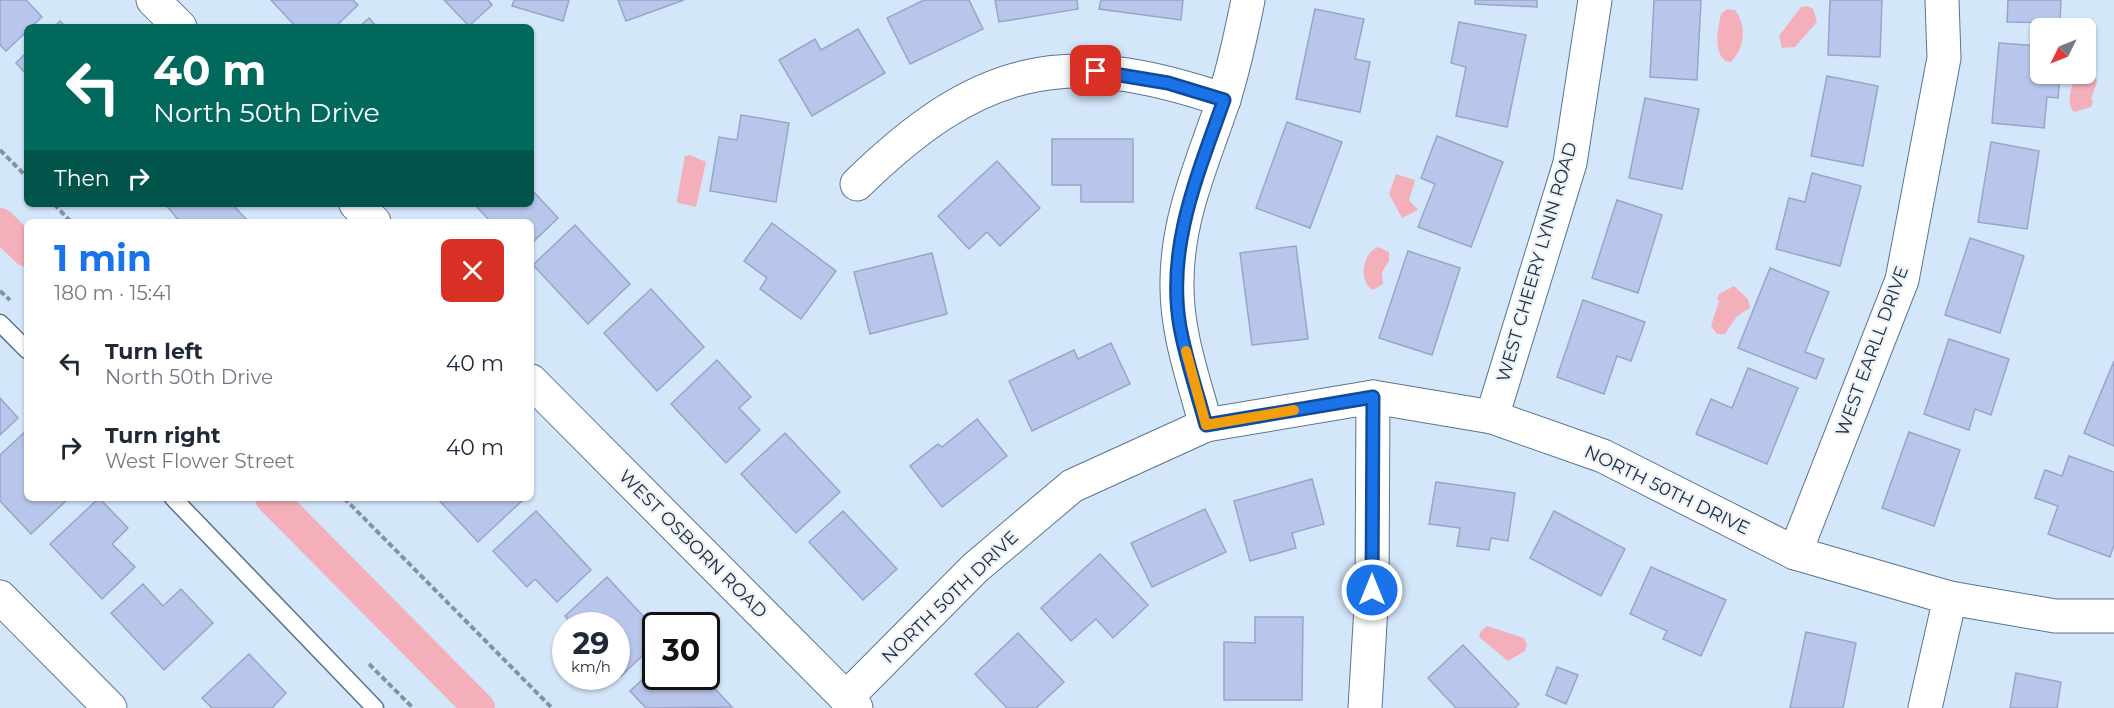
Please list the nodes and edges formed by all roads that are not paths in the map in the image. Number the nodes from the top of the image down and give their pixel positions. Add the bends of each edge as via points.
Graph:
1 (153, 0) edge
2 (1248, 0) edge
3 (1595, 0) edge
4 (1942, 0) edge
5 (177, 24) edge
6 (1224, 100) junction
7 (857, 184) dead end
8 (359, 207) edge
9 (371, 219) edge
10 (0, 323) edge
11 (24, 347) edge
12 (534, 384) edge
13 (1373, 397) junction
14 (1492, 417) junction
15 (1206, 425) junction
16 (176, 501) edge
17 (1795, 553) junction
18 (0, 597) edge
19 (1950, 598) junction
20 (2114, 616) edge
21 (851, 703) edge
22 (110, 708) edge
23 (375, 708) edge
24 (1365, 708) edge
25 (1925, 708) edge

1 - 5 street
2 - 6 street
3 - 14 street, WEST CHEERY LYNN ROAD via 1570,163
4 - 17 street, WEST EARLL DRIVE via 1944,58 1902,280
6 - 7 street via 1133,75 1078,70 1039,74 992,86 948,108 916,130
6 - 15 street via 1185,212 1176,284 1180,326
8 - 9 street
10 - 11 lane
12 - 21 street, WEST OSBORN ROAD
13 - 14 street, NORTH 50TH DRIVE
13 - 15 street, NORTH 50TH DRIVE
13 - 24 street via 1372,590
14 - 17 street, NORTH 50TH DRIVE via 1603,456
15 - 21 street, NORTH 50TH DRIVE via 1072,486 975,568
16 - 23 lane
17 - 19 street, NORTH 50TH DRIVE
18 - 22 street
19 - 20 street, NORTH 50TH DRIVE via 2055,616
19 - 25 street

